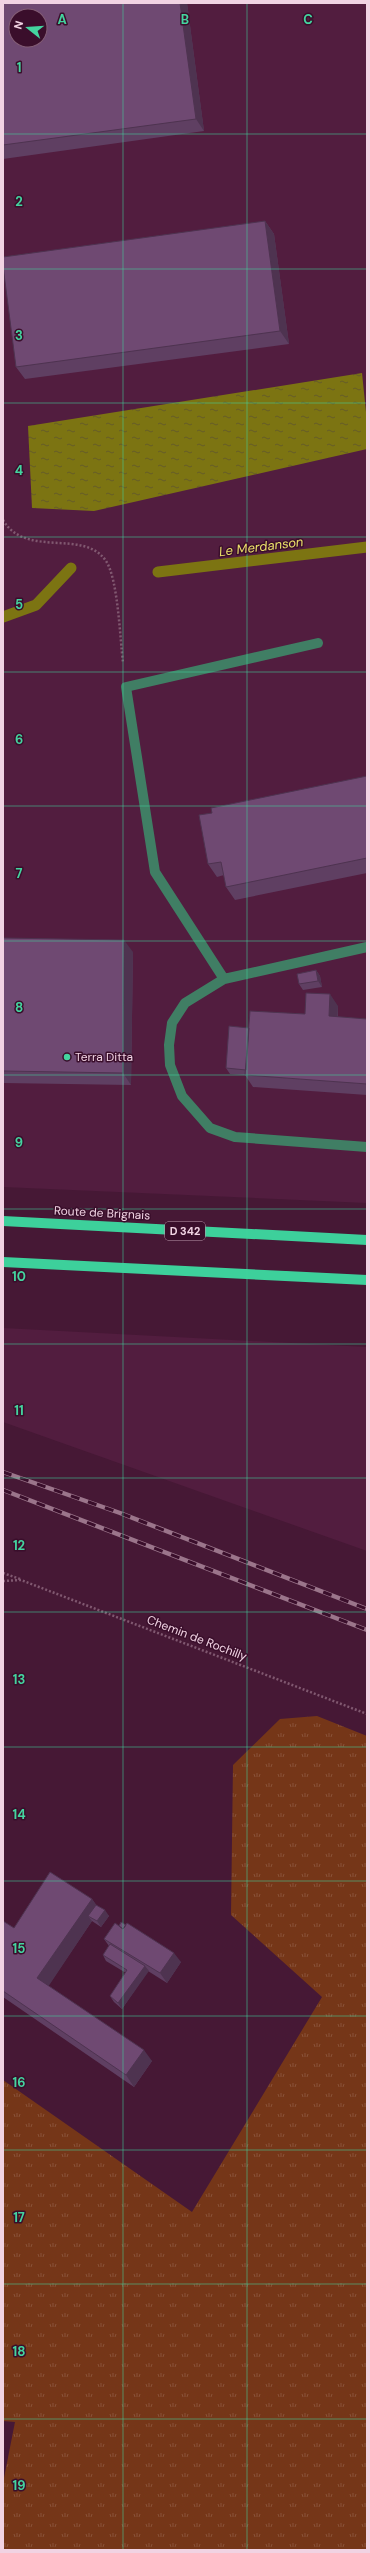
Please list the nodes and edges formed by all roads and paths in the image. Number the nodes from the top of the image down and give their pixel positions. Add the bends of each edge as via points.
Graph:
1 (3, 520) edge
2 (318, 643) dead end
3 (126, 687) junction
4 (367, 947) edge
5 (224, 979) junction
6 (367, 1147) edge
7 (3, 1221) edge
8 (367, 1240) edge
9 (3, 1262) edge
10 (367, 1280) edge
11 (3, 1572) edge
12 (20, 1580) junction
13 (3, 1581) edge
14 (367, 1714) edge

1 - 3 path via 21,537 37,542 66,543 93,550 107,561 113,579
2 - 3 lane
3 - 5 lane via 155,872
4 - 5 lane
5 - 6 lane via 185,1002 172,1023 170,1065 182,1096 192,1109 210,1128 235,1137
7 - 8 main road, Route de Brignais / D 342
9 - 10 main road
11 - 12 path, Chemin de Rochilly
12 - 13 path, Chemin de Rochilly
12 - 14 path, Chemin de Rochilly

